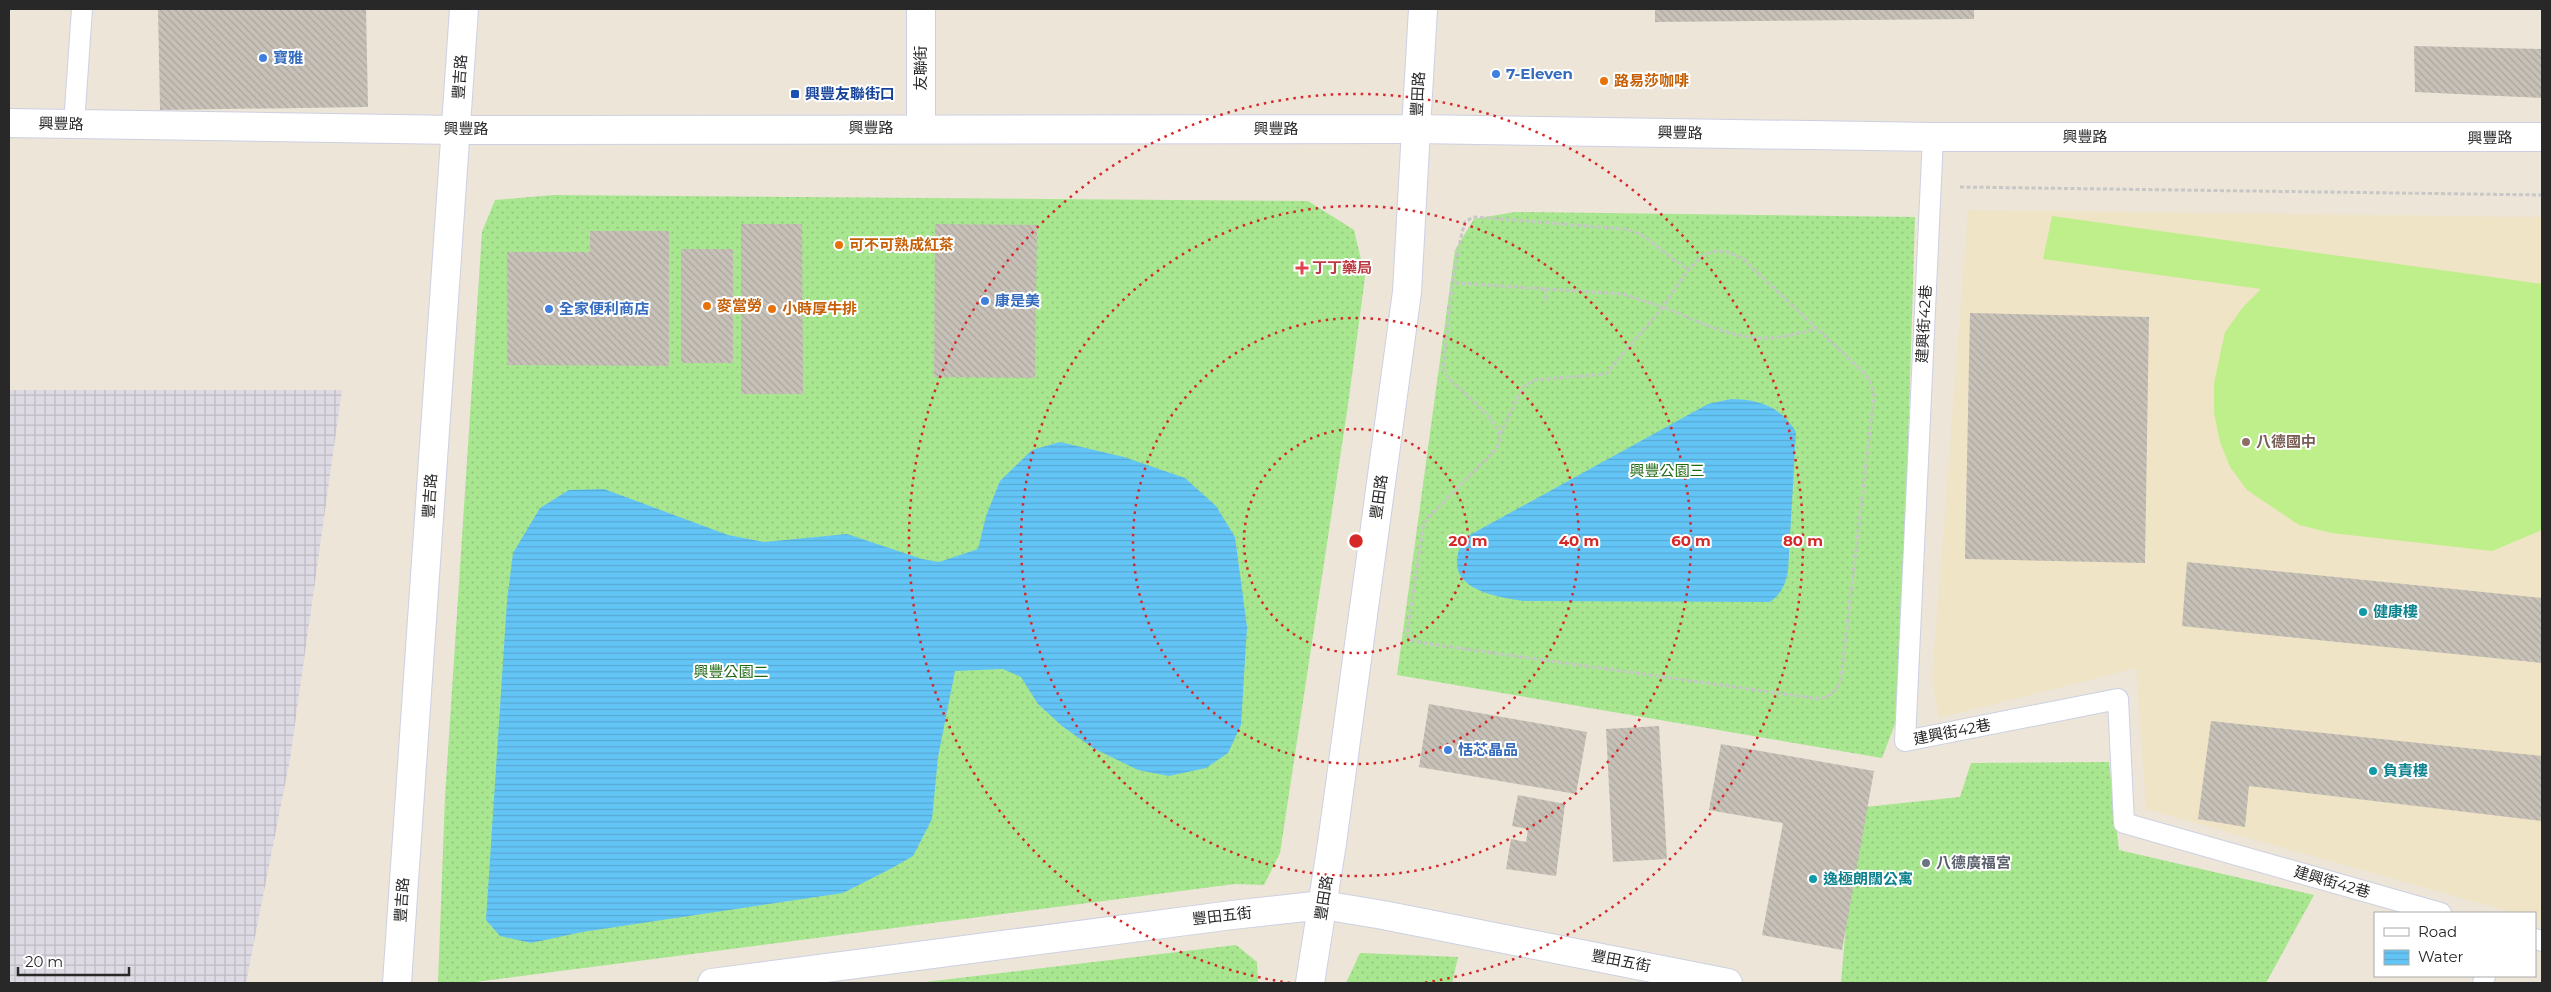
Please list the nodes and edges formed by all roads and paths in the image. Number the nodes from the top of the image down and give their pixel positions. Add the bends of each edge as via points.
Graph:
1 (82, 9) edge
2 (464, 9) edge
3 (921, 9) edge
4 (1423, 9) edge
5 (9, 123) edge
6 (74, 124) junction
7 (921, 128) junction
8 (1416, 129) junction
9 (456, 130) junction
10 (1933, 137) junction
11 (2542, 137) edge
12 (1957, 187) dead end
13 (2542, 195) edge
14 (1688, 270) junction
15 (1455, 283) junction
16 (1546, 289) junction
17 (1546, 303) dead end
18 (1663, 307) junction
19 (1815, 329) junction
20 (1500, 434) junction
21 (1323, 905) junction
22 (2437, 912) edge
23 (397, 983) edge
24 (712, 983) edge
25 (1310, 983) edge
26 (1728, 983) edge

1 - 6 lane
2 - 9 street, 豐吉路
3 - 7 street, 友聯街
4 - 8 street, 豐田路
5 - 6 street, 興豐路
6 - 9 street, 興豐路
7 - 8 street, 興豐路
7 - 9 street, 興豐路
8 - 10 street, 興豐路
8 - 21 street, 豐田路 via 1407,292
9 - 23 street, 豐吉路
10 - 11 street, 興豐路
10 - 22 lane, 建興街42巷 via 1905,741 2118,699 2124,823
12 - 13 path
14 - 15 path via 1642,235 1625,229 1473,217 1463,227
14 - 18 path
14 - 19 path via 1704,255 1715,251 1742,258
15 - 16 path
15 - 20 path via 1443,368 1447,377
16 - 17 path
16 - 18 path via 1623,294
18 - 19 path via 1748,336 1768,338
18 - 20 path via 1606,374 1535,380 1523,387
19 - 20 path via 1870,380 1874,396 1840,686 1832,695 1820,698 1411,640 1407,634 1423,527 1495,450
21 - 24 street, 豐田五街
21 - 25 street, 豐田路
21 - 26 street, 豐田五街

